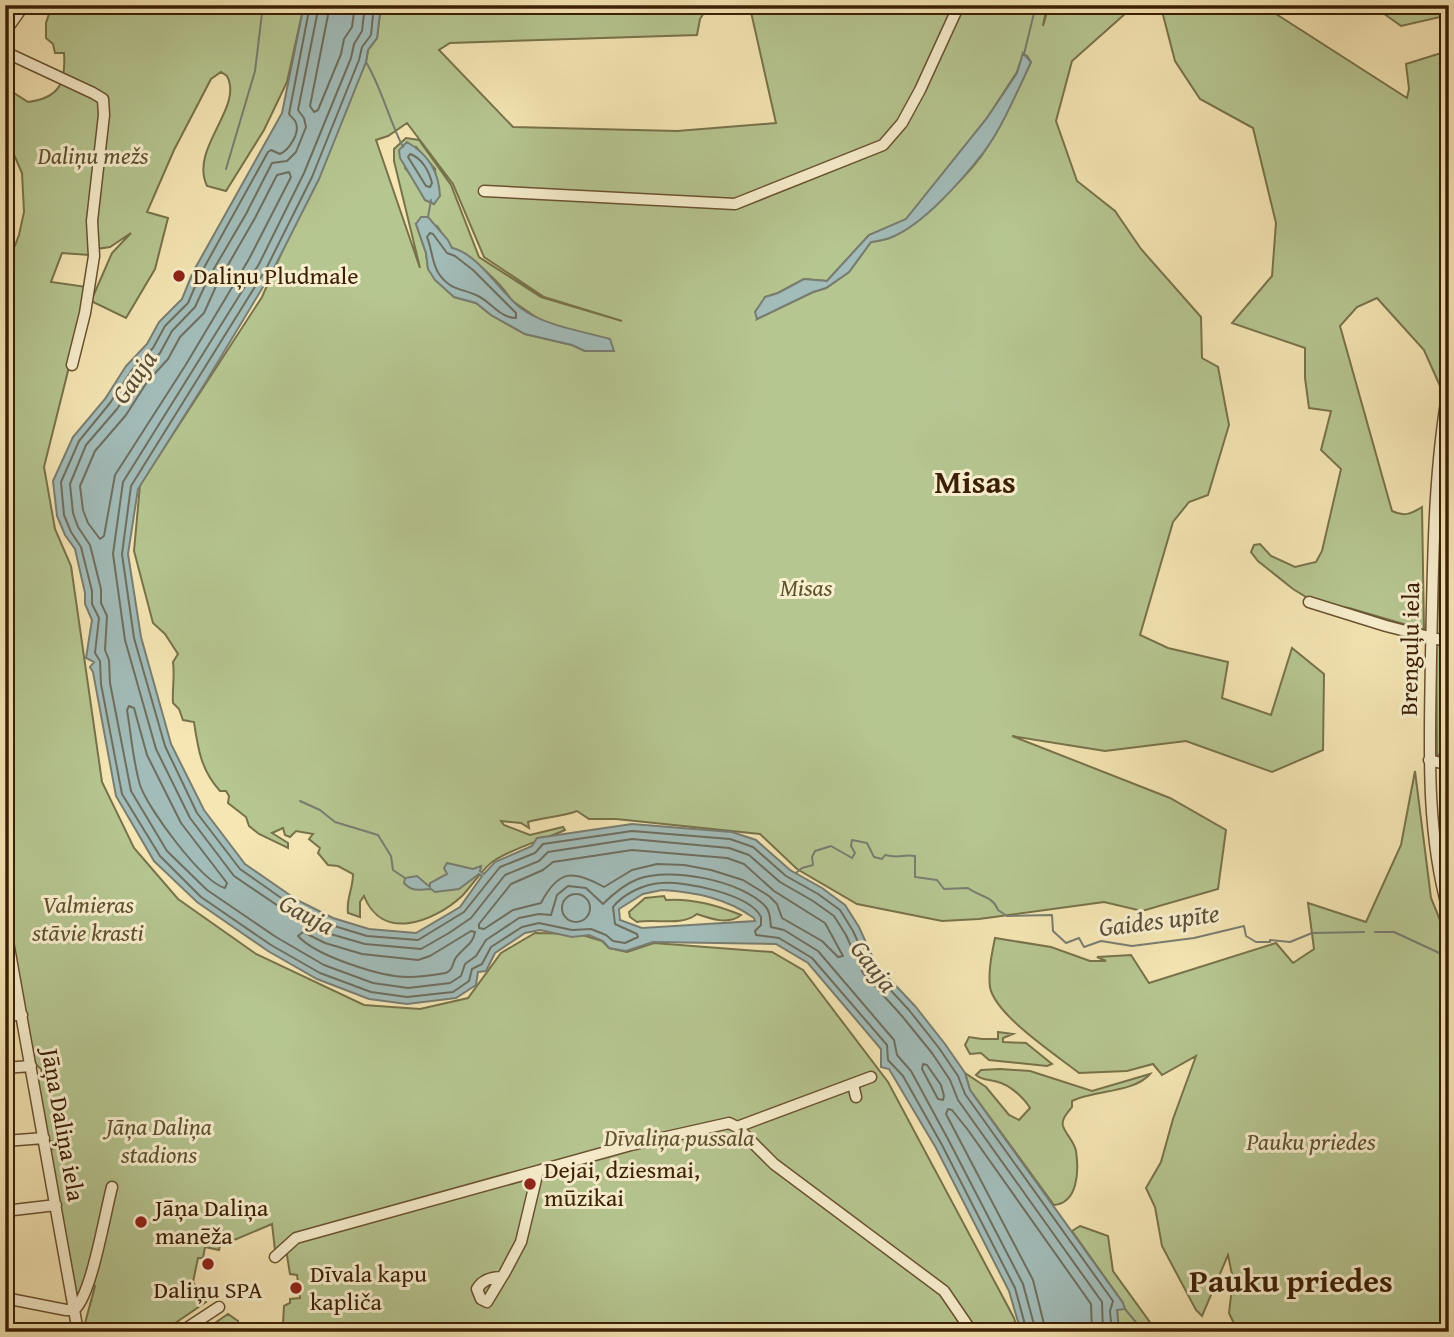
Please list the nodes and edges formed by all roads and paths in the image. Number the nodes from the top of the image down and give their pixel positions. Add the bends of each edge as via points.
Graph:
1 (24, 5) edge
2 (959, 5) edge
3 (5, 32) edge
4 (5, 52) edge
5 (484, 191) dead end
6 (72, 365) dead end
7 (1449, 384) edge
8 (1309, 602) dead end
9 (1432, 636) junction
10 (1449, 642) edge
11 (1429, 760) junction
12 (1449, 765) edge
13 (1448, 912) edge
14 (5, 925) edge
15 (7, 945) edge
16 (5, 1015) edge
17 (22, 1015) junction
18 (31, 1066) junction
19 (5, 1068) edge
20 (871, 1077) dead end
21 (853, 1084) junction
22 (856, 1097) dead end
23 (737, 1127) junction
24 (44, 1138) junction
25 (5, 1141) edge
26 (538, 1171) junction
27 (527, 1174) junction
28 (111, 1187) dead end
29 (533, 1196) junction
30 (56, 1205) junction
31 (5, 1211) edge
32 (275, 1257) dead end
33 (502, 1277) dead end
34 (5, 1298) edge
35 (219, 1307) dead end
36 (75, 1309) junction
37 (78, 1332) edge
38 (181, 1332) edge
39 (972, 1332) edge

1 - 3 street
2 - 5 street via 914,101 883,145 735,205
4 - 6 street via 103,99 92,221 94,256
7 - 9 street, Brenguļu iela via 1436,489
8 - 9 street
9 - 10 street
9 - 11 street, Brenguļu iela
11 - 12 street
11 - 13 street, Brenguļu iela via 1432,836
14 - 15 street, Jāņa Daliņa iela
15 - 17 street, Jāņa Daliņa iela
16 - 17 street
17 - 18 street, Jāņa Daliņa iela
18 - 19 street
18 - 24 street, Jāņa Daliņa iela
20 - 21 street
21 - 22 street
21 - 23 street
23 - 26 street via 729,1123 652,1139
23 - 39 street via 774,1164 944,1291
24 - 25 street
24 - 30 street, Jāņa Daliņa iela
26 - 27 street
26 - 29 street
27 - 29 street
27 - 32 street via 296,1238
28 - 36 street via 89,1280 82,1303
29 - 33 street via 522,1242
30 - 31 street
30 - 36 street, Jāņa Daliņa iela
34 - 36 street
35 - 38 street
36 - 37 street, Jāņa Daliņa iela

